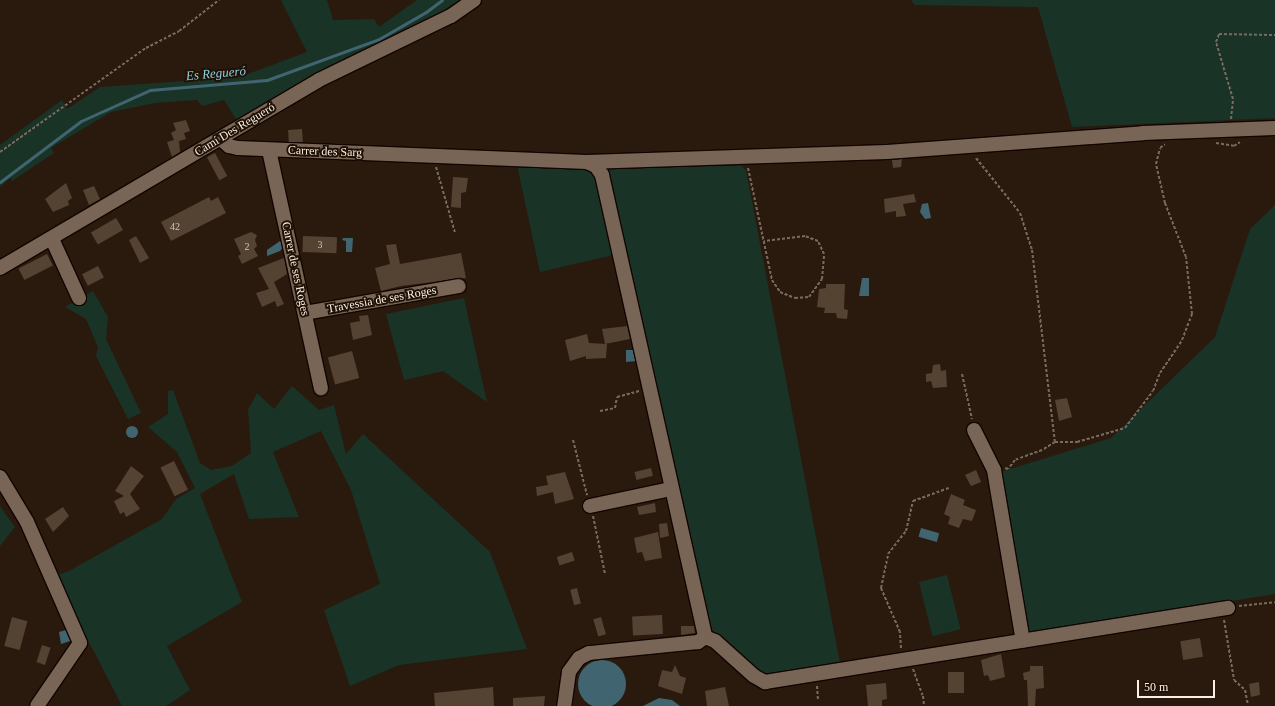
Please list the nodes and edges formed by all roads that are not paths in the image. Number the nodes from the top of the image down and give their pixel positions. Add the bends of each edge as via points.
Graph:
1 (474, 0) edge
2 (1275, 128) edge
3 (221, 139) junction
4 (269, 150) junction
5 (587, 162) junction
6 (52, 239) junction
7 (0, 268) edge
8 (459, 286) dead end
9 (79, 298) dead end
10 (304, 313) junction
11 (322, 388) dead end
12 (974, 430) road end
13 (0, 477) edge
14 (671, 489) junction
15 (590, 506) dead end
16 (1225, 608) road end
17 (705, 637) junction
18 (1023, 641) junction
19 (36, 706) edge
20 (564, 706) edge

1 - 3 street, Camí Des Regueró via 451,16 319,80
2 - 5 street, Carrer des Sarg via 887,152
3 - 4 street, Carrer des Sarg via 229,146
3 - 6 street, Camí Des Regueró
4 - 5 street, Carrer des Sarg
4 - 10 street, Carrer de ses Roges
5 - 14 street via 596,166 602,175
6 - 7 street, Camí Des Regueró
6 - 9 street
8 - 10 street, Travessia de ses Roges
10 - 11 street, Carrer de ses Roges
12 - 18 street via 994,470
13 - 19 street via 27,522 80,643
14 - 15 street
14 - 17 street
16 - 18 street
17 - 18 street via 715,641 754,676 765,682
17 - 20 street via 698,642 589,653 579,658 569,672

